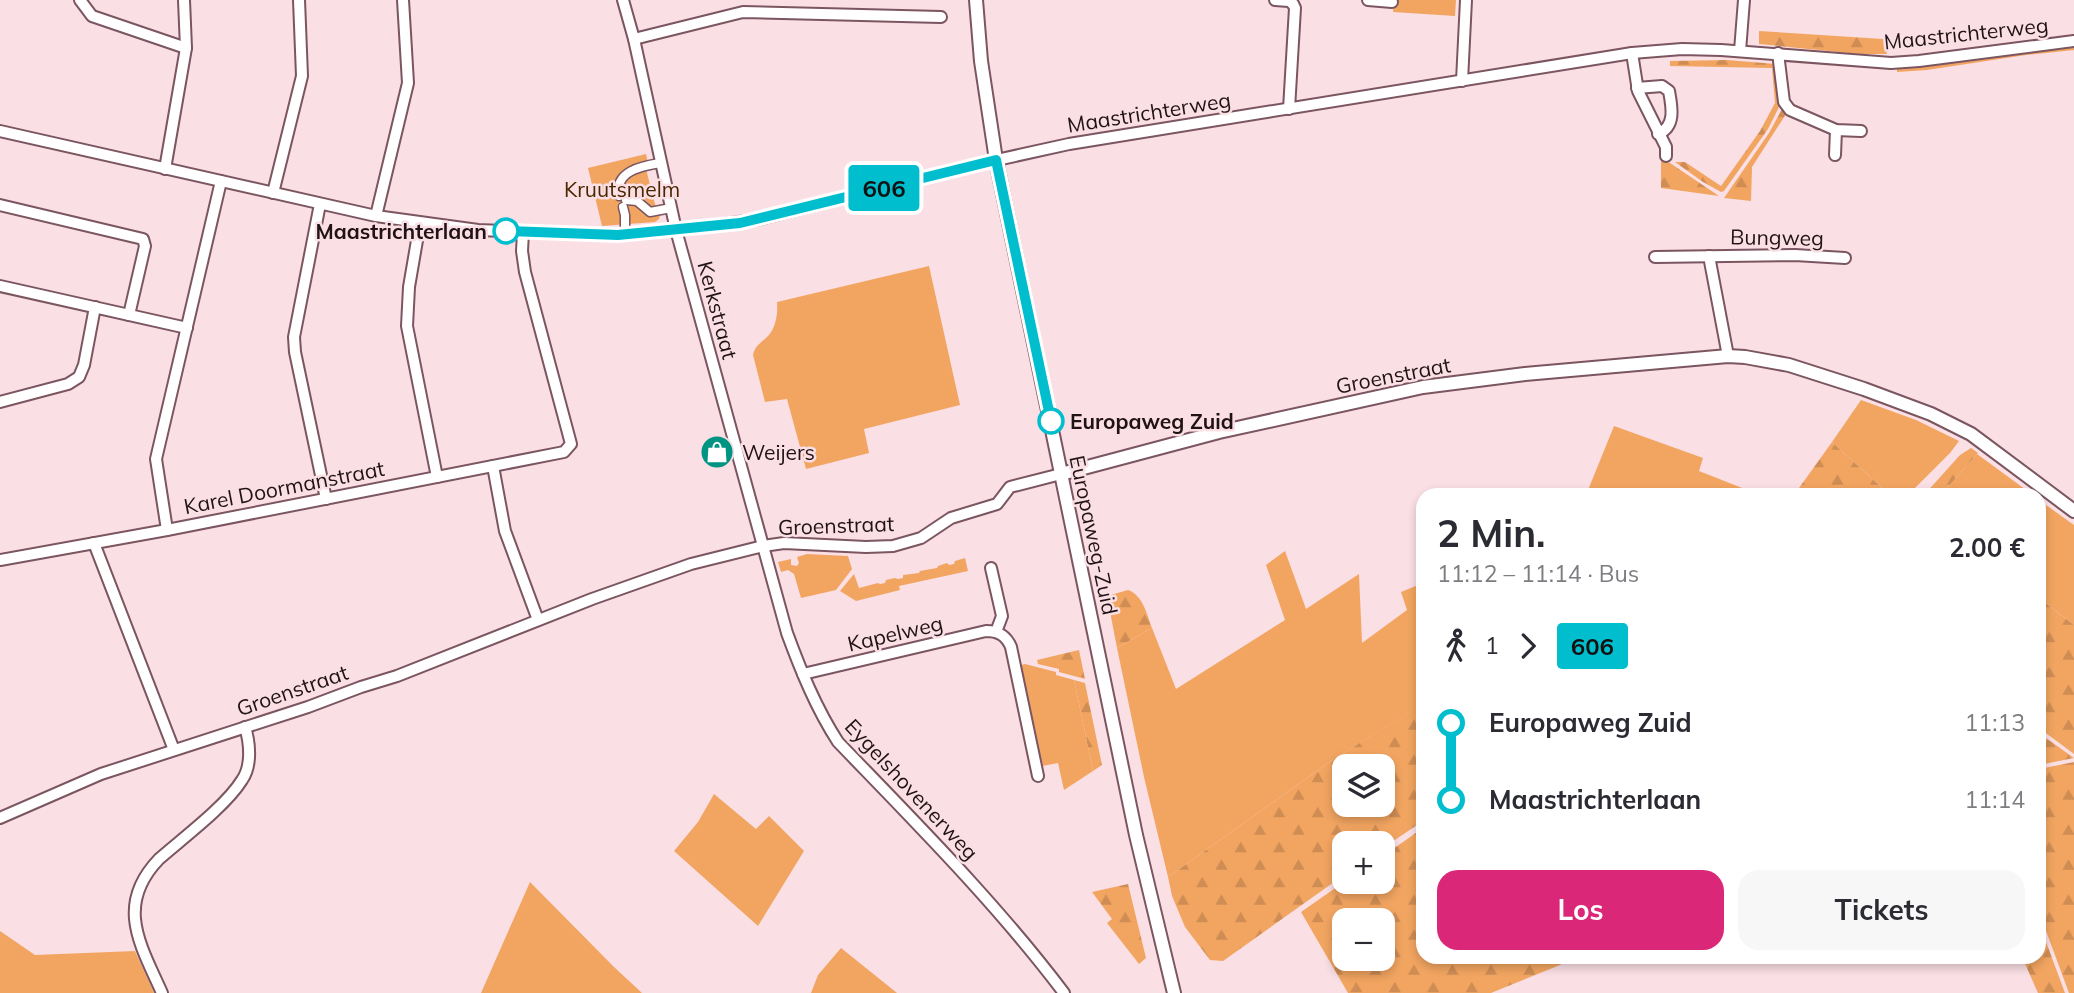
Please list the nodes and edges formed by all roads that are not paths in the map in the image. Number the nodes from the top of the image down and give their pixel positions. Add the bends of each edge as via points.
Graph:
1 (80, 0) edge
2 (184, 0) edge
3 (299, 0) edge
4 (403, 0) edge
5 (623, 0) edge
6 (752, 0) edge
7 (976, 0) edge
8 (1275, 0) edge
9 (1368, 0) edge
10 (1466, 0) edge
11 (1744, 0) edge
12 (1295, 2) edge
13 (1392, 2) edge
14 (752, 12) junction
15 (941, 17) dead end
16 (634, 39) junction
17 (2074, 41) edge
18 (186, 48) junction
19 (1740, 51) junction
20 (1632, 53) junction
21 (1778, 53) junction
22 (1462, 81) junction
23 (1637, 88) junction
24 (1289, 108) junction
25 (1836, 130) junction
26 (0, 131) edge
27 (1861, 131) dead end
28 (1658, 134) junction
29 (1835, 155) dead end
30 (1666, 156) dead end
31 (996, 160) junction
32 (660, 163) junction
33 (165, 169) junction
34 (220, 181) junction
35 (273, 193) junction
36 (623, 201) junction
37 (320, 204) junction
38 (0, 205) edge
39 (671, 208) junction
40 (376, 216) junction
41 (421, 223) junction
42 (676, 229) junction
43 (523, 232) junction
44 (625, 234) junction
45 (1709, 256) junction
46 (1655, 257) dead end
47 (1845, 258) dead end
48 (0, 286) edge
49 (95, 307) junction
50 (130, 315) junction
51 (187, 328) junction
52 (1728, 356) junction
53 (0, 402) edge
54 (493, 466) junction
55 (1061, 474) junction
56 (437, 477) junction
57 (2043, 488) edge
58 (2046, 490) edge
59 (326, 499) junction
60 (2074, 511) edge
61 (167, 530) junction
62 (94, 543) junction
63 (763, 546) junction
64 (0, 560) edge
65 (991, 568) dead end
66 (538, 620) junction
67 (996, 632) junction
68 (803, 674) junction
69 (245, 727) junction
70 (174, 750) junction
71 (1038, 776) dead end
72 (0, 818) edge
73 (162, 993) edge
74 (1065, 993) edge
75 (1174, 993) edge

1 - 18 street via 93,16
2 - 18 street
3 - 35 street via 302,76
4 - 40 street via 408,83
5 - 16 street, Kerkstraat
6 - 14 street
7 - 31 street, Europaweg-Zuid
8 - 12 street
9 - 13 street
10 - 22 street
11 - 19 street
12 - 24 street
14 - 15 street
14 - 16 street
16 - 32 street, Kerkstraat
17 - 21 street, Maastrichterweg via 1891,63
18 - 33 street
19 - 20 street, Maastrichterweg
19 - 21 street, Maastrichterweg
20 - 22 street, Maastrichterweg
20 - 23 street
21 - 25 street via 1787,107
22 - 24 street, Maastrichterweg
23 - 28 street
23 - 28 street via 1668,88 1671,120
24 - 31 street, Maastrichterweg
25 - 27 street
25 - 29 street
26 - 33 street
28 - 30 street
31 - 42 street, Maastrichterweg via 760,219
31 - 55 street, Europaweg-Zuid
32 - 36 street via 626,174 619,186
32 - 39 street, Kerkstraat
33 - 34 street
34 - 35 street
34 - 51 street
35 - 37 street
36 - 39 street via 637,201 650,212
36 - 44 street
37 - 40 street
37 - 59 street via 294,343
38 - 50 street via 143,239
39 - 42 street, Kerkstraat
40 - 41 street
41 - 43 street
41 - 56 street via 407,326
42 - 44 street
42 - 63 street, Kerkstraat
43 - 44 street
43 - 54 street, Karel Doormanstraat via 525,272 571,444 564,452
45 - 46 street, Bungweg
45 - 47 street, Bungweg
45 - 52 street, Bungweg
48 - 49 street
49 - 50 street
49 - 53 street via 84,365 76,379
50 - 51 street
51 - 61 street via 156,459
52 - 55 street, Groenstraat via 1423,387 1219,432
52 - 57 street, Groenstraat via 1788,365 1931,414 1971,434
54 - 56 street, Karel Doormanstraat
54 - 66 street via 505,531
55 - 63 street, Groenstraat via 1010,487 997,504 951,517 921,538 893,545
55 - 75 street, Europaweg-Zuid via 1136,835
56 - 59 street, Karel Doormanstraat
58 - 60 street, Groenstraat
59 - 61 street, Karel Doormanstraat
61 - 62 street, Karel Doormanstraat
62 - 64 street, Karel Doormanstraat
62 - 70 street
63 - 66 street, Groenstraat via 691,564
63 - 68 street, Eygelshovenerweg
65 - 67 street via 1002,616
66 - 69 street, Groenstraat via 397,676
67 - 68 street, Kapelweg
67 - 71 street via 1006,637 1011,647
68 - 74 street, Eygelshovenerweg via 838,741 982,893
69 - 70 street, Groenstraat
69 - 73 street via 249,753 242,781 151,867 139,889 135,927
70 - 72 street, Groenstraat via 101,774

